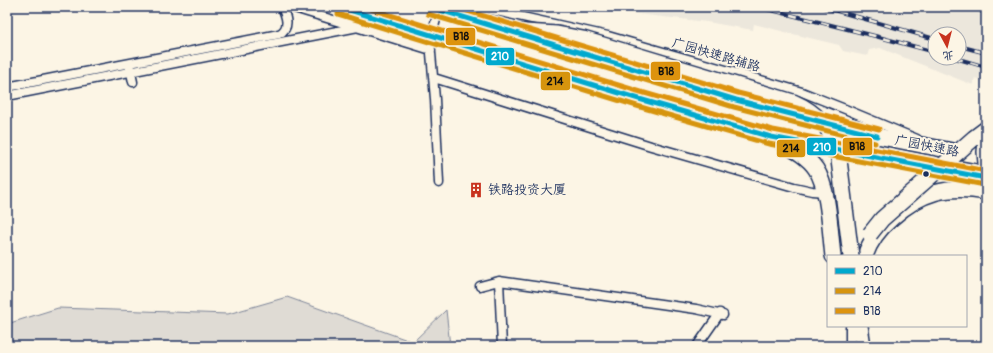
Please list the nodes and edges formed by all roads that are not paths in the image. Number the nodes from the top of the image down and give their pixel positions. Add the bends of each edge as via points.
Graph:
1 (282, 7) edge
2 (291, 7) edge
3 (340, 7) edge
4 (430, 7) edge
5 (440, 7) edge
6 (478, 7) edge
7 (358, 27) junction
8 (509, 32) junction
9 (431, 50) junction
10 (130, 67) junction
11 (434, 78) junction
12 (133, 82) dead end
13 (7, 87) edge
14 (7, 96) edge
15 (986, 129) edge
16 (771, 137) junction
17 (986, 141) edge
18 (941, 149) junction
19 (986, 157) edge
20 (986, 163) edge
21 (986, 178) edge
22 (439, 183) dead end
23 (825, 192) junction
24 (986, 192) edge
25 (872, 237) junction
26 (833, 255) edge
27 (851, 255) edge
28 (860, 255) edge
29 (865, 255) edge
30 (499, 281) junction
31 (480, 286) dead end
32 (850, 327) edge
33 (860, 327) edge
34 (860, 327) edge
35 (502, 346) edge
36 (697, 346) edge
37 (850, 346) edge
38 (858, 346) edge
39 (863, 346) edge

1 - 10 street via 287,24 284,31 279,34
2 - 7 street
3 - 16 highway, 广园快速路, bridge
4 - 8 highway, 广园快速路, bridge
5 - 9 street via 432,34
6 - 18 street, 广园快速路辅路 via 608,36 802,92
7 - 9 street
7 - 10 street
8 - 18 highway, 广园快速路, bridge via 743,102 881,137
8 - 27 highway, bridge via 556,34 583,39 793,102 810,111 827,127 838,152
9 - 11 street
10 - 12 street
10 - 13 street
10 - 14 street
11 - 22 street
11 - 23 street via 794,188
15 - 25 highway, bridge via 882,219
16 - 21 highway, 广园快速路
16 - 23 highway via 808,159 816,169
17 - 20 highway, bridge
18 - 19 highway, 广园快速路
23 - 26 highway
24 - 25 highway via 952,189 930,194 900,211
25 - 28 highway
25 - 29 highway
30 - 31 street
30 - 35 street
30 - 36 street via 722,314
32 - 37 street
33 - 38 street
34 - 39 highway

